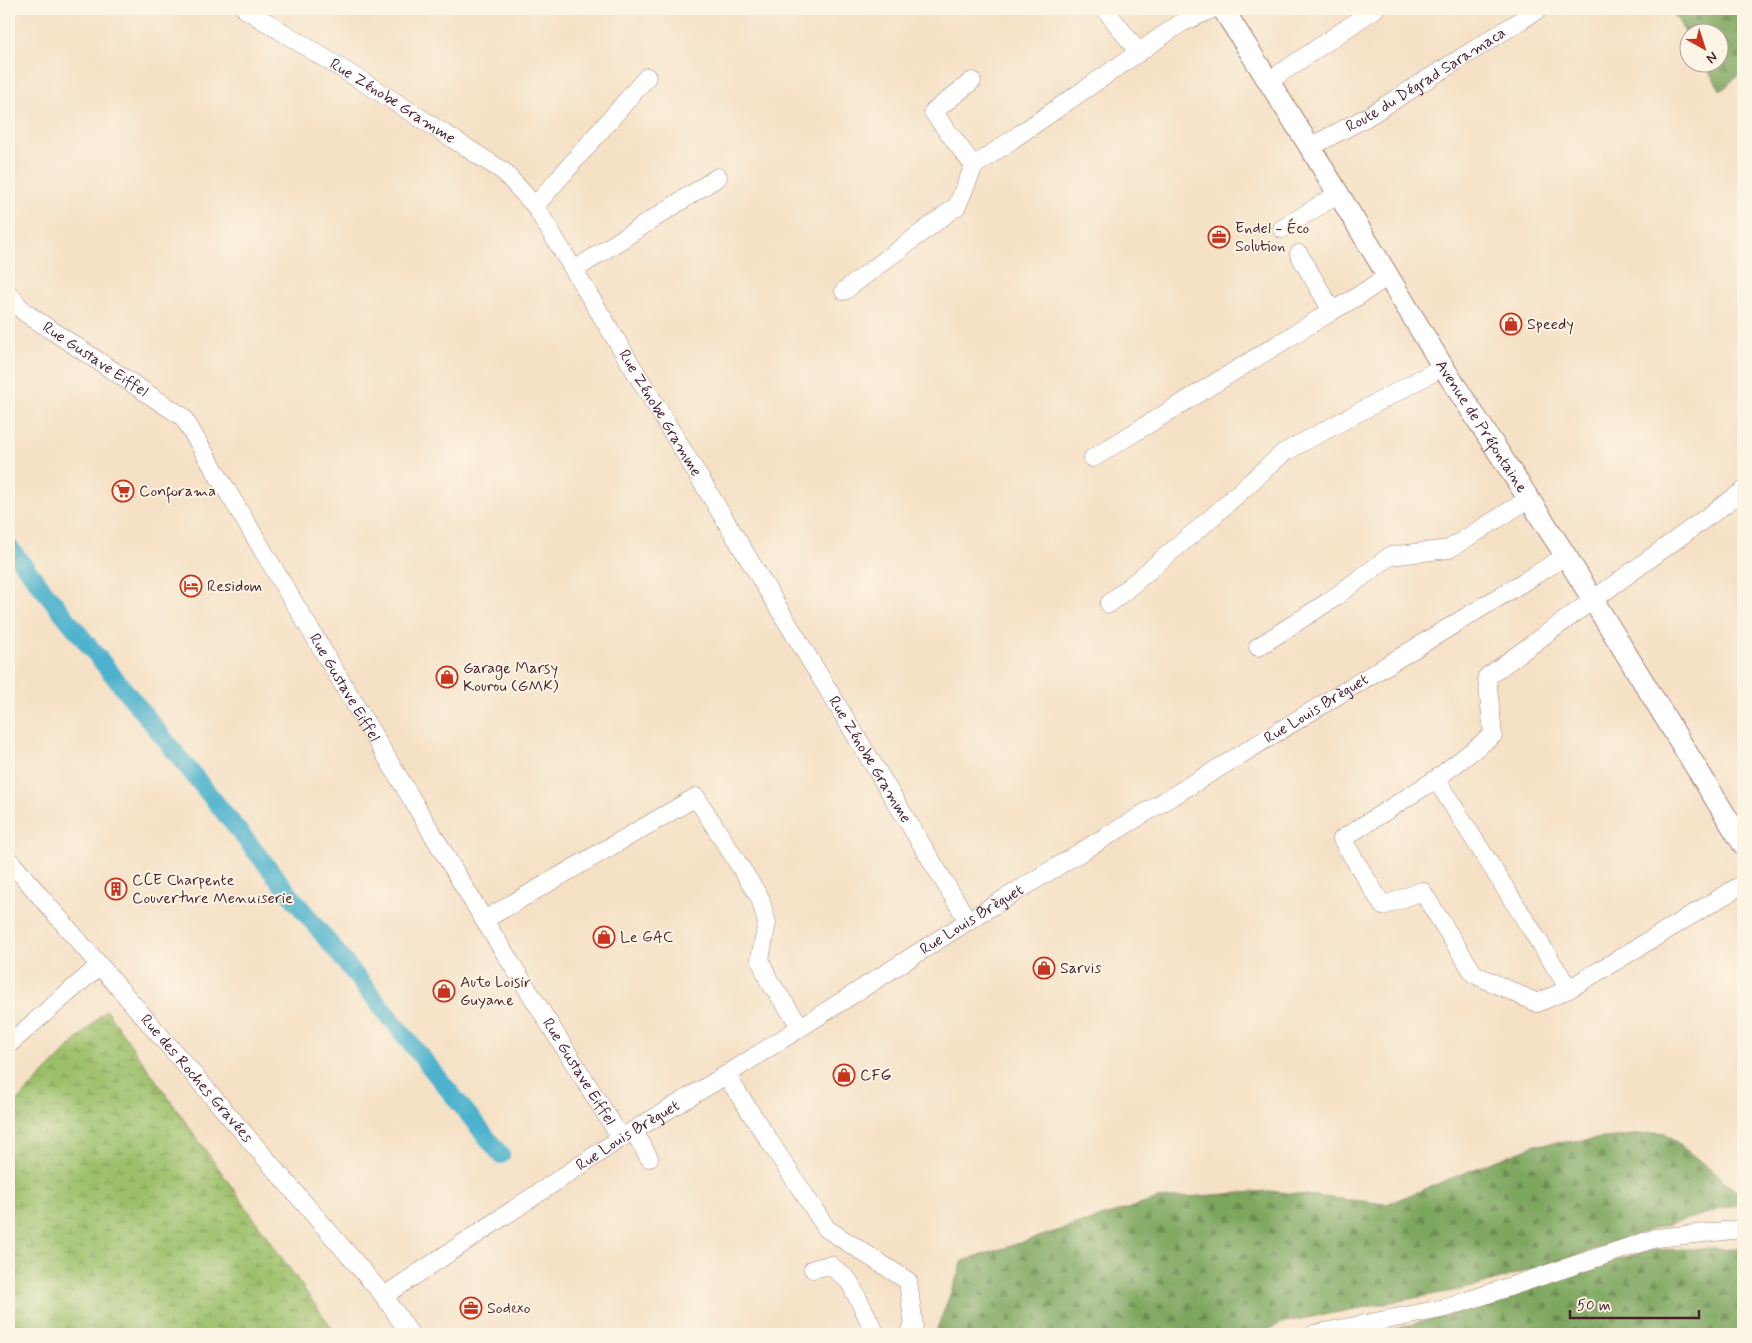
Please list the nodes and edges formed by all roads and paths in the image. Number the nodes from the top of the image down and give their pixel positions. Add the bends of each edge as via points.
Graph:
1 (1105, 9) edge
2 (1212, 9) edge
3 (1223, 9) edge
4 (1375, 9) edge
5 (1540, 9) edge
6 (251, 10) edge
7 (1138, 52) junction
8 (646, 77) dead end
9 (972, 81) dead end
10 (1269, 81) junction
11 (1310, 147) junction
12 (974, 166) junction
13 (718, 177) dead end
14 (1338, 194) junction
15 (536, 206) junction
16 (1282, 229) dead end
17 (1299, 254) dead end
18 (574, 270) junction
19 (1388, 276) junction
20 (844, 290) dead end
21 (9, 294) edge
22 (1332, 311) junction
23 (1443, 368) junction
24 (1092, 458) dead end
25 (1743, 491) edge
26 (1529, 500) junction
27 (1566, 556) junction
28 (1594, 600) junction
29 (1109, 604) dead end
30 (1258, 647) dead end
31 (1436, 779) junction
32 (1743, 844) edge
33 (10, 863) edge
34 (1743, 884) edge
35 (484, 920) junction
36 (968, 921) junction
37 (100, 966) junction
38 (1569, 989) junction
39 (801, 1028) junction
40 (9, 1044) edge
41 (726, 1075) junction
42 (627, 1135) junction
43 (649, 1158) dead end
44 (1743, 1229) edge
45 (813, 1269) dead end
46 (384, 1296) junction
47 (410, 1334) edge
48 (876, 1334) edge
49 (908, 1334) edge
50 (1314, 1334) edge

1 - 7 street
2 - 7 street via 1181,22
3 - 10 main road, Avenue de Préfontaine
4 - 10 street
5 - 11 street, Route du Dégrad Saramaca via 1367,117
6 - 15 street, Rue Zénobe Gramme via 504,172
7 - 12 street
8 - 15 street
9 - 12 street via 933,112
10 - 11 main road, Avenue de Préfontaine
11 - 14 main road, Avenue de Préfontaine
12 - 20 street via 957,206
13 - 18 street
14 - 16 street
14 - 19 main road, Avenue de Préfontaine
15 - 18 street, Rue Zénobe Gramme
17 - 22 street
18 - 36 street, Rue Zénobe Gramme
19 - 22 street
19 - 23 main road, Avenue de Préfontaine
21 - 35 street, Rue Gustave Eiffel via 24,312 183,417
22 - 24 street
23 - 26 main road, Avenue de Préfontaine
23 - 29 street via 1283,454
25 - 28 street
26 - 27 main road, Avenue de Préfontaine
26 - 30 street via 1449,549 1390,556 1331,600
27 - 28 main road, Avenue de Préfontaine
27 - 36 street, Rue Louis Brèguet
28 - 31 street via 1487,677 1493,735
28 - 32 main road, Avenue de Préfontaine
31 - 38 street
31 - 38 street via 1342,839 1383,906 1422,891 1474,974 1536,1003
33 - 37 street, Rue des Roches Gravées
34 - 38 street
35 - 39 street via 696,797 760,898 767,923 760,959 769,981
35 - 42 street, Rue Gustave Eiffel
36 - 39 street, Rue Louis Brèguet
37 - 40 street
37 - 46 street, Rue des Roches Gravées
39 - 41 street, Rue Louis Brèguet
41 - 42 street, Rue Louis Brèguet
41 - 49 street via 827,1229 908,1281 914,1326
42 - 43 street, Rue Gustave Eiffel
42 - 46 street, Rue Louis Brèguet
44 - 50 street via 1656,1238 1446,1308
45 - 48 street via 830,1265 849,1281
46 - 47 street, Rue des Roches Gravées

